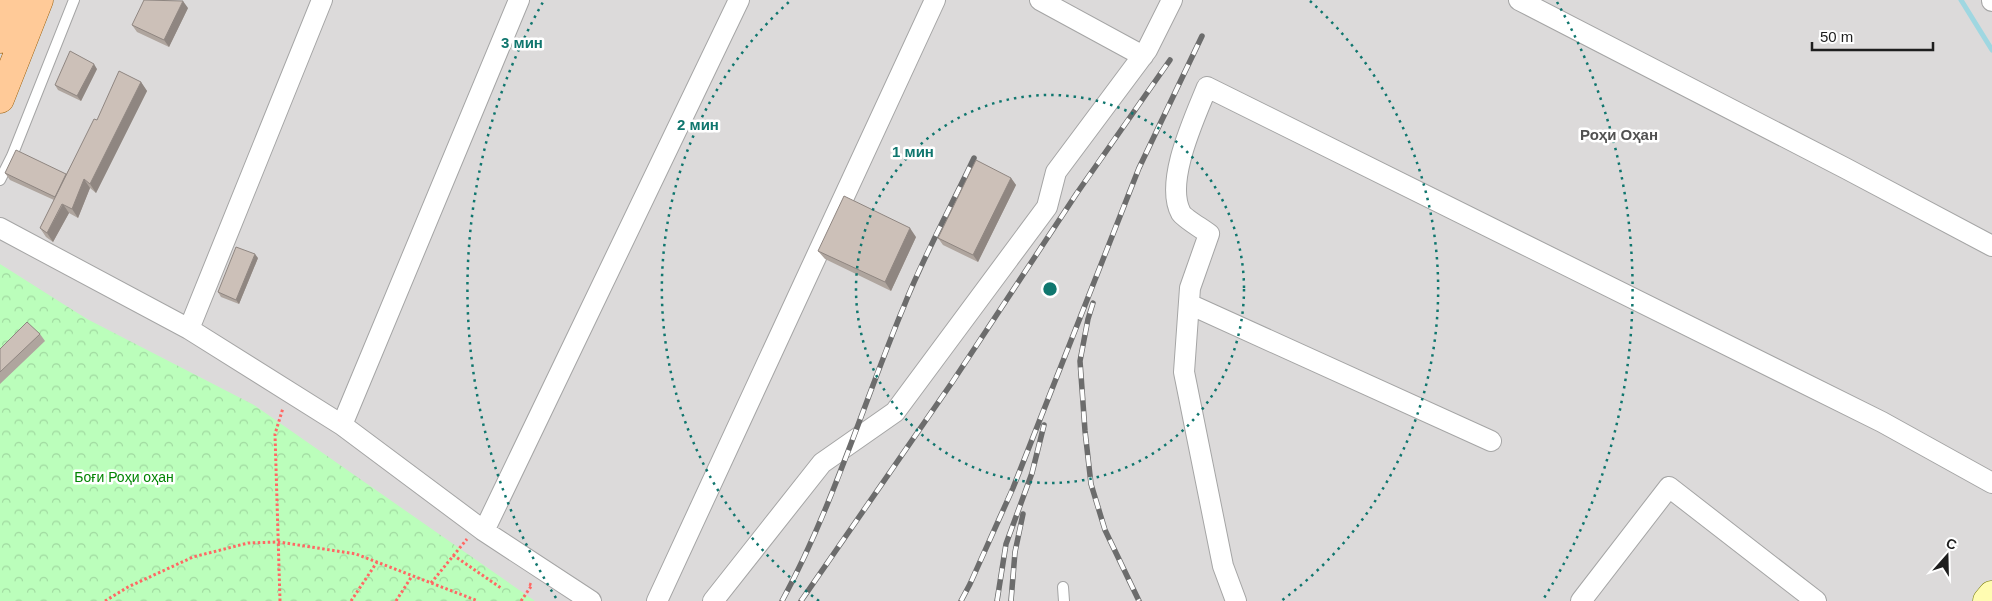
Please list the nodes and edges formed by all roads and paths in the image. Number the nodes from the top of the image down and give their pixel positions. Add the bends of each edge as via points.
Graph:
1 (15, 0) edge
2 (38, 0) edge
3 (74, 0) edge
4 (322, 0) edge
5 (519, 0) edge
6 (739, 0) edge
7 (935, 0) edge
8 (1040, 0) edge
9 (1172, 0) edge
10 (1519, 0) edge
11 (0, 39) edge
12 (1144, 56) junction
13 (0, 98) edge
14 (0, 180) edge
15 (0, 228) edge
16 (1992, 246) edge
17 (1189, 304) junction
18 (189, 329) junction
19 (290, 392) junction
20 (342, 425) junction
21 (1491, 441) dead end
22 (1992, 482) edge
23 (481, 528) junction
24 (279, 542) junction
25 (453, 555) junction
26 (377, 562) junction
27 (412, 576) junction
28 (524, 580) dead end
29 (431, 583) junction
30 (1063, 587) dead end
31 (501, 588) dead end
32 (468, 599) edge
33 (105, 601) edge
34 (280, 601) edge
35 (351, 601) edge
36 (396, 601) edge
37 (478, 601) edge
38 (521, 601) edge
39 (590, 601) edge
40 (657, 601) edge
41 (713, 601) edge
42 (1064, 601) edge
43 (1236, 601) edge
44 (1581, 601) edge
45 (1816, 601) edge

1 - 11 main road
2 - 13 main road
3 - 14 lane
4 - 18 street
5 - 20 street
6 - 23 street
7 - 40 street
8 - 12 street
9 - 12 street
10 - 16 street
12 - 41 street via 1056,172 1046,207 895,412 822,463
15 - 18 street
17 - 21 street
17 - 22 street via 1190,288 1209,234 1182,214 1176,194 1181,153 1207,87 1882,422
17 - 43 street via 1184,372 1223,566
18 - 19 street
19 - 20 street
19 - 24 path via 281,411 276,434
20 - 23 street
23 - 25 path
23 - 39 street
24 - 26 path via 356,554
24 - 33 path via 248,543 192,557
24 - 34 path
25 - 29 path
25 - 31 path
26 - 27 path
26 - 35 path
27 - 29 path
27 - 36 path
28 - 38 path via 532,585
29 - 32 path
30 - 42 lane
32 - 37 path
44 - 45 street via 1669,487

